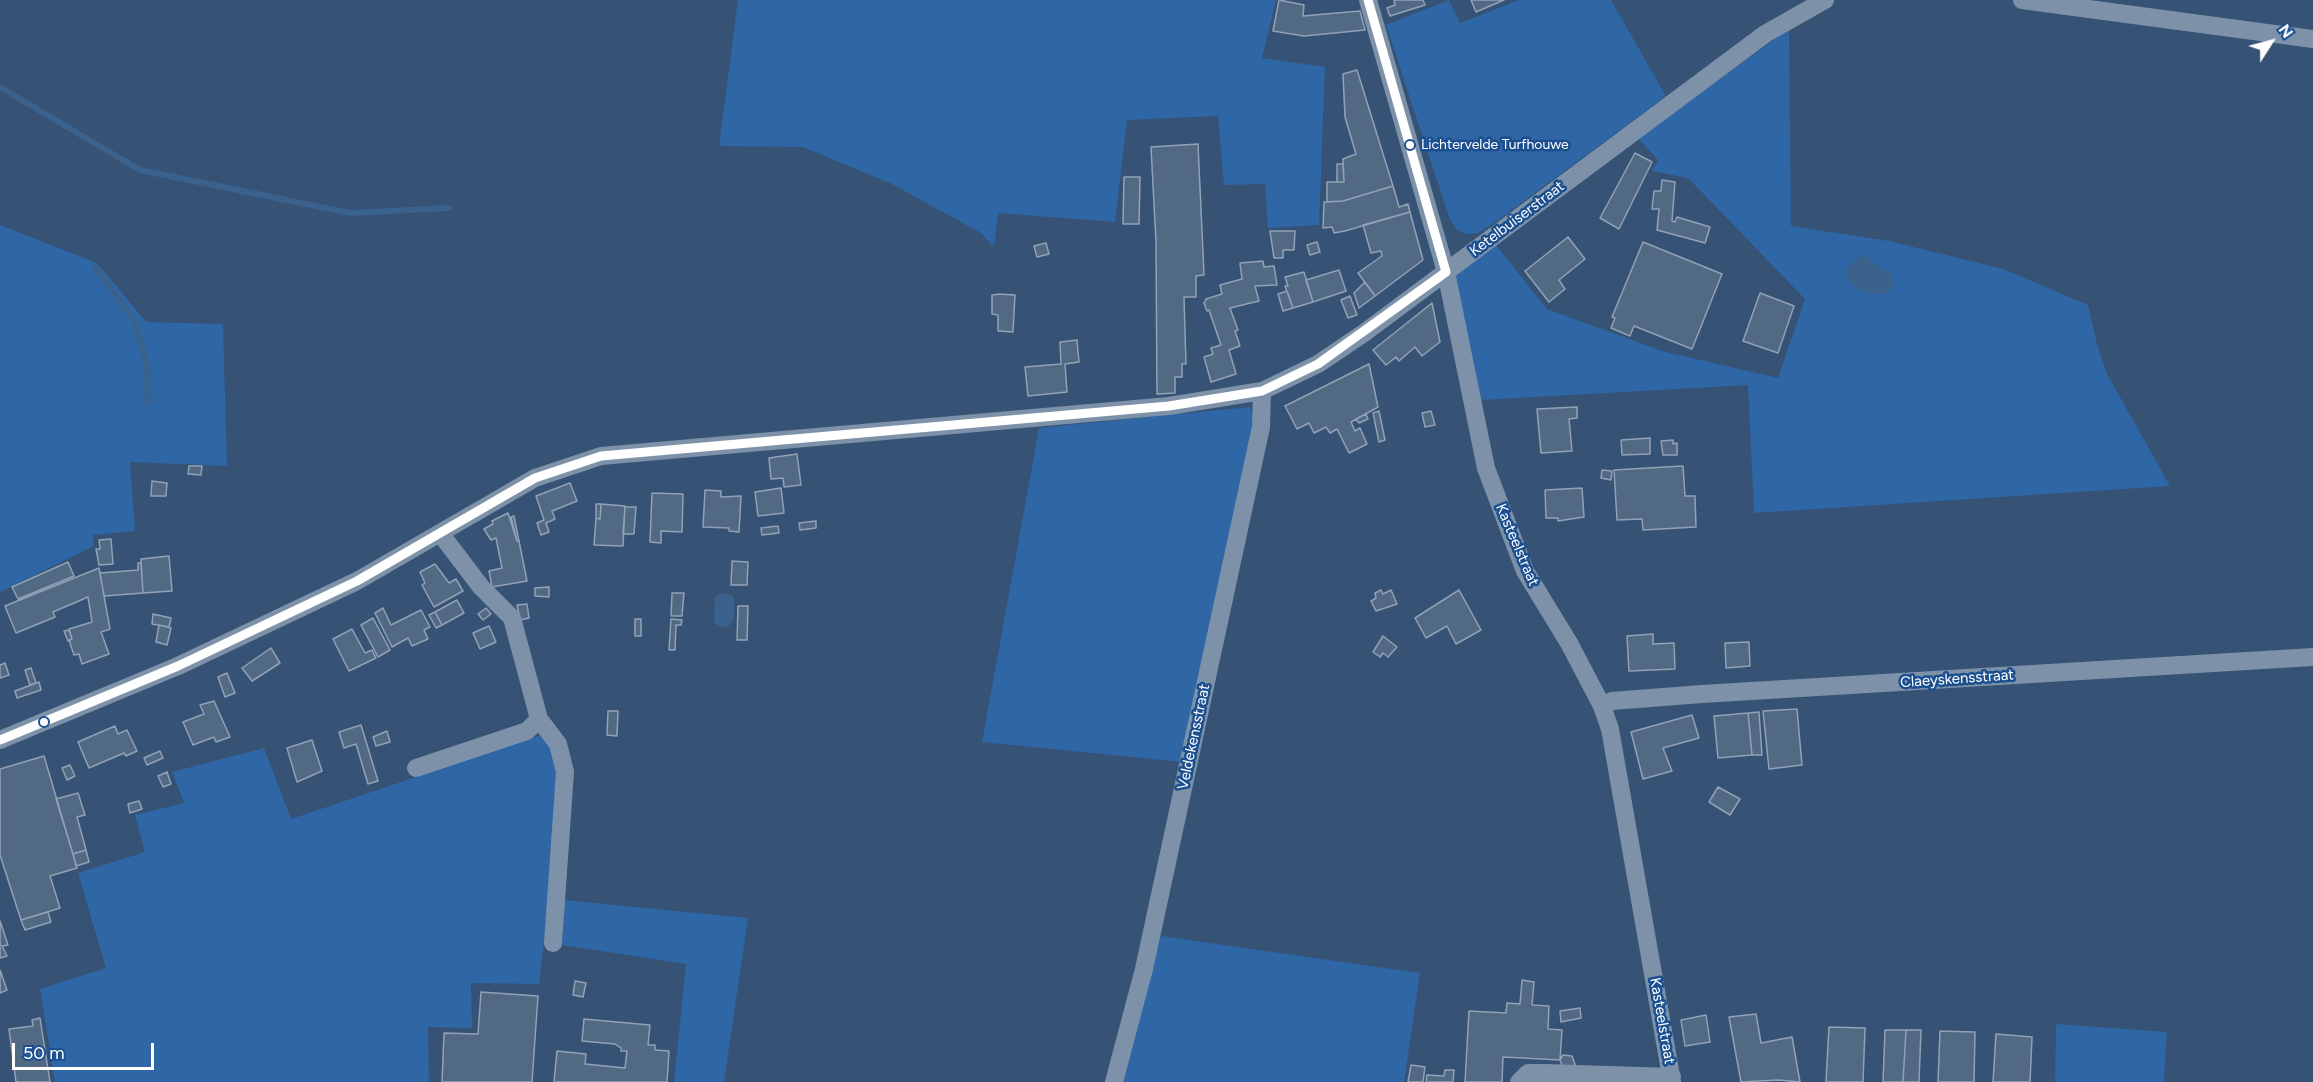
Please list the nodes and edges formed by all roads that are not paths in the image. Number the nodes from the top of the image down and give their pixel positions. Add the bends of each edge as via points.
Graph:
1 (1368, 0) edge
2 (1826, 0) edge
3 (2022, 0) edge
4 (2313, 39) edge
5 (1446, 272) junction
6 (1262, 391) junction
7 (440, 533) junction
8 (2313, 657) edge
9 (1602, 706) junction
10 (539, 719) junction
11 (0, 740) edge
12 (416, 768) dead end
13 (553, 943) dead end
14 (1672, 1080) edge
15 (1114, 1082) edge
16 (1519, 1082) edge

1 - 5 street, Kasteelstraat
2 - 5 street, Ketelbuiserstraat via 1764,34
3 - 4 street
5 - 6 street, Ketelbuiserstraat via 1318,364
5 - 9 street, Kasteelstraat via 1486,468 1500,507 1525,571
6 - 7 street, Ketelbuiserstraat via 1169,406 601,456 535,478
6 - 15 street, Veldekensstraat via 1262,427 1144,969
7 - 10 street via 481,587 512,618
7 - 11 street, Ketelbuiserstraat via 357,581 178,666
8 - 9 street, Claeyskensstraat via 1702,694 1612,701
9 - 14 street, Kasteelstraat via 1618,763
10 - 12 street via 527,731
10 - 13 street via 558,744 565,772
14 - 16 street via 1545,1072 1528,1073

